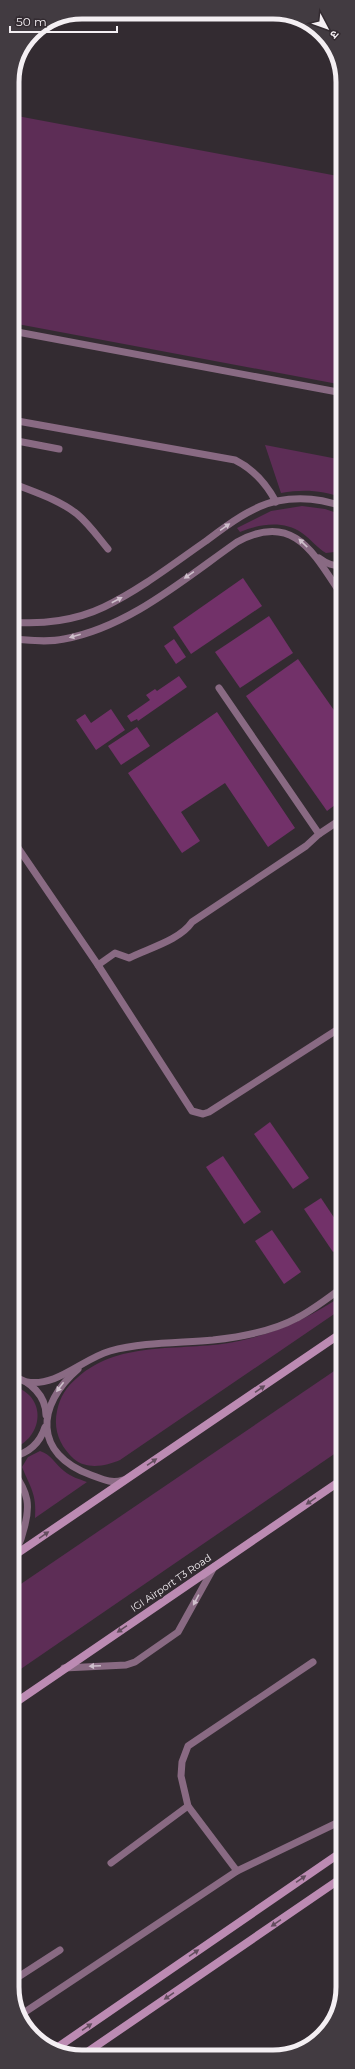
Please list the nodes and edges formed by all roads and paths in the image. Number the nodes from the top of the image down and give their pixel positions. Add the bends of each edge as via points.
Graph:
1 (19, 333) edge
2 (336, 392) edge
3 (19, 421) edge
4 (19, 441) edge
5 (60, 449) dead end
6 (19, 486) edge
7 (276, 502) junction
8 (336, 505) edge
9 (108, 549) dead end
10 (313, 554) junction
11 (336, 566) edge
12 (336, 587) edge
13 (19, 622) edge
14 (19, 640) edge
15 (219, 688) dead end
16 (336, 823) edge
17 (319, 834) junction
18 (19, 849) edge
19 (98, 965) junction
20 (336, 1030) edge
21 (336, 1293) edge
22 (336, 1337) edge
23 (88, 1360) junction
24 (19, 1379) edge
25 (27, 1382) junction
26 (46, 1422) junction
27 (19, 1455) edge
28 (128, 1478) junction
29 (19, 1481) edge
30 (336, 1484) edge
31 (19, 1545) edge
32 (19, 1551) edge
33 (215, 1566) junction
34 (312, 1662) dead end
35 (63, 1668) junction
36 (19, 1700) edge
37 (188, 1806) junction
38 (336, 1823) edge
39 (336, 1856) edge
40 (111, 1863) dead end
41 (237, 1871) junction
42 (336, 1882) edge
43 (60, 1950) dead end
44 (19, 1976) edge
45 (25, 2012) edge
46 (60, 2046) edge
47 (90, 2050) edge

1 - 2 lane
3 - 7 lane via 235,460 255,474 270,490
4 - 5 lane
6 - 9 lane via 63,504 90,527
7 - 8 lane via 313,500
13 -> 7 lane via 57,620 103,607 148,581 236,519
10 - 11 lane via 325,563
10 - 12 lane
10 -> 14 lane via 297,537 287,533 257,533 237,542 147,604 114,623 63,640
15 - 17 lane
16 - 17 lane
17 - 19 lane via 306,846 160,945 151,946 129,958 115,953
18 - 19 lane
19 - 20 lane via 188,1107 197,1114 209,1112
21 - 23 lane via 297,1318 253,1333 214,1340 125,1347
28 -> 22 main road
23 - 25 lane via 50,1382
23 -> 26 lane via 58,1390 52,1399
24 - 25 lane
25 - 26 lane via 43,1399
26 - 27 lane via 42,1435 34,1447
26 - 28 lane via 51,1445 75,1468 108,1482
32 -> 28 main road
29 - 31 lane via 25,1491 28,1516
30 -> 33 main road, IGI Airport T3 Road
33 -> 35 main road, IGI Airport T3 Road
33 -> 35 lane via 178,1632 135,1662 126,1665
34 - 37 lane via 188,1746 182,1762 181,1776
35 - 36 main road, IGI Airport T3 Road
37 - 40 lane
37 - 41 lane
38 - 41 lane
46 -> 39 main road
41 - 45 lane
42 -> 47 main road
43 - 44 lane

